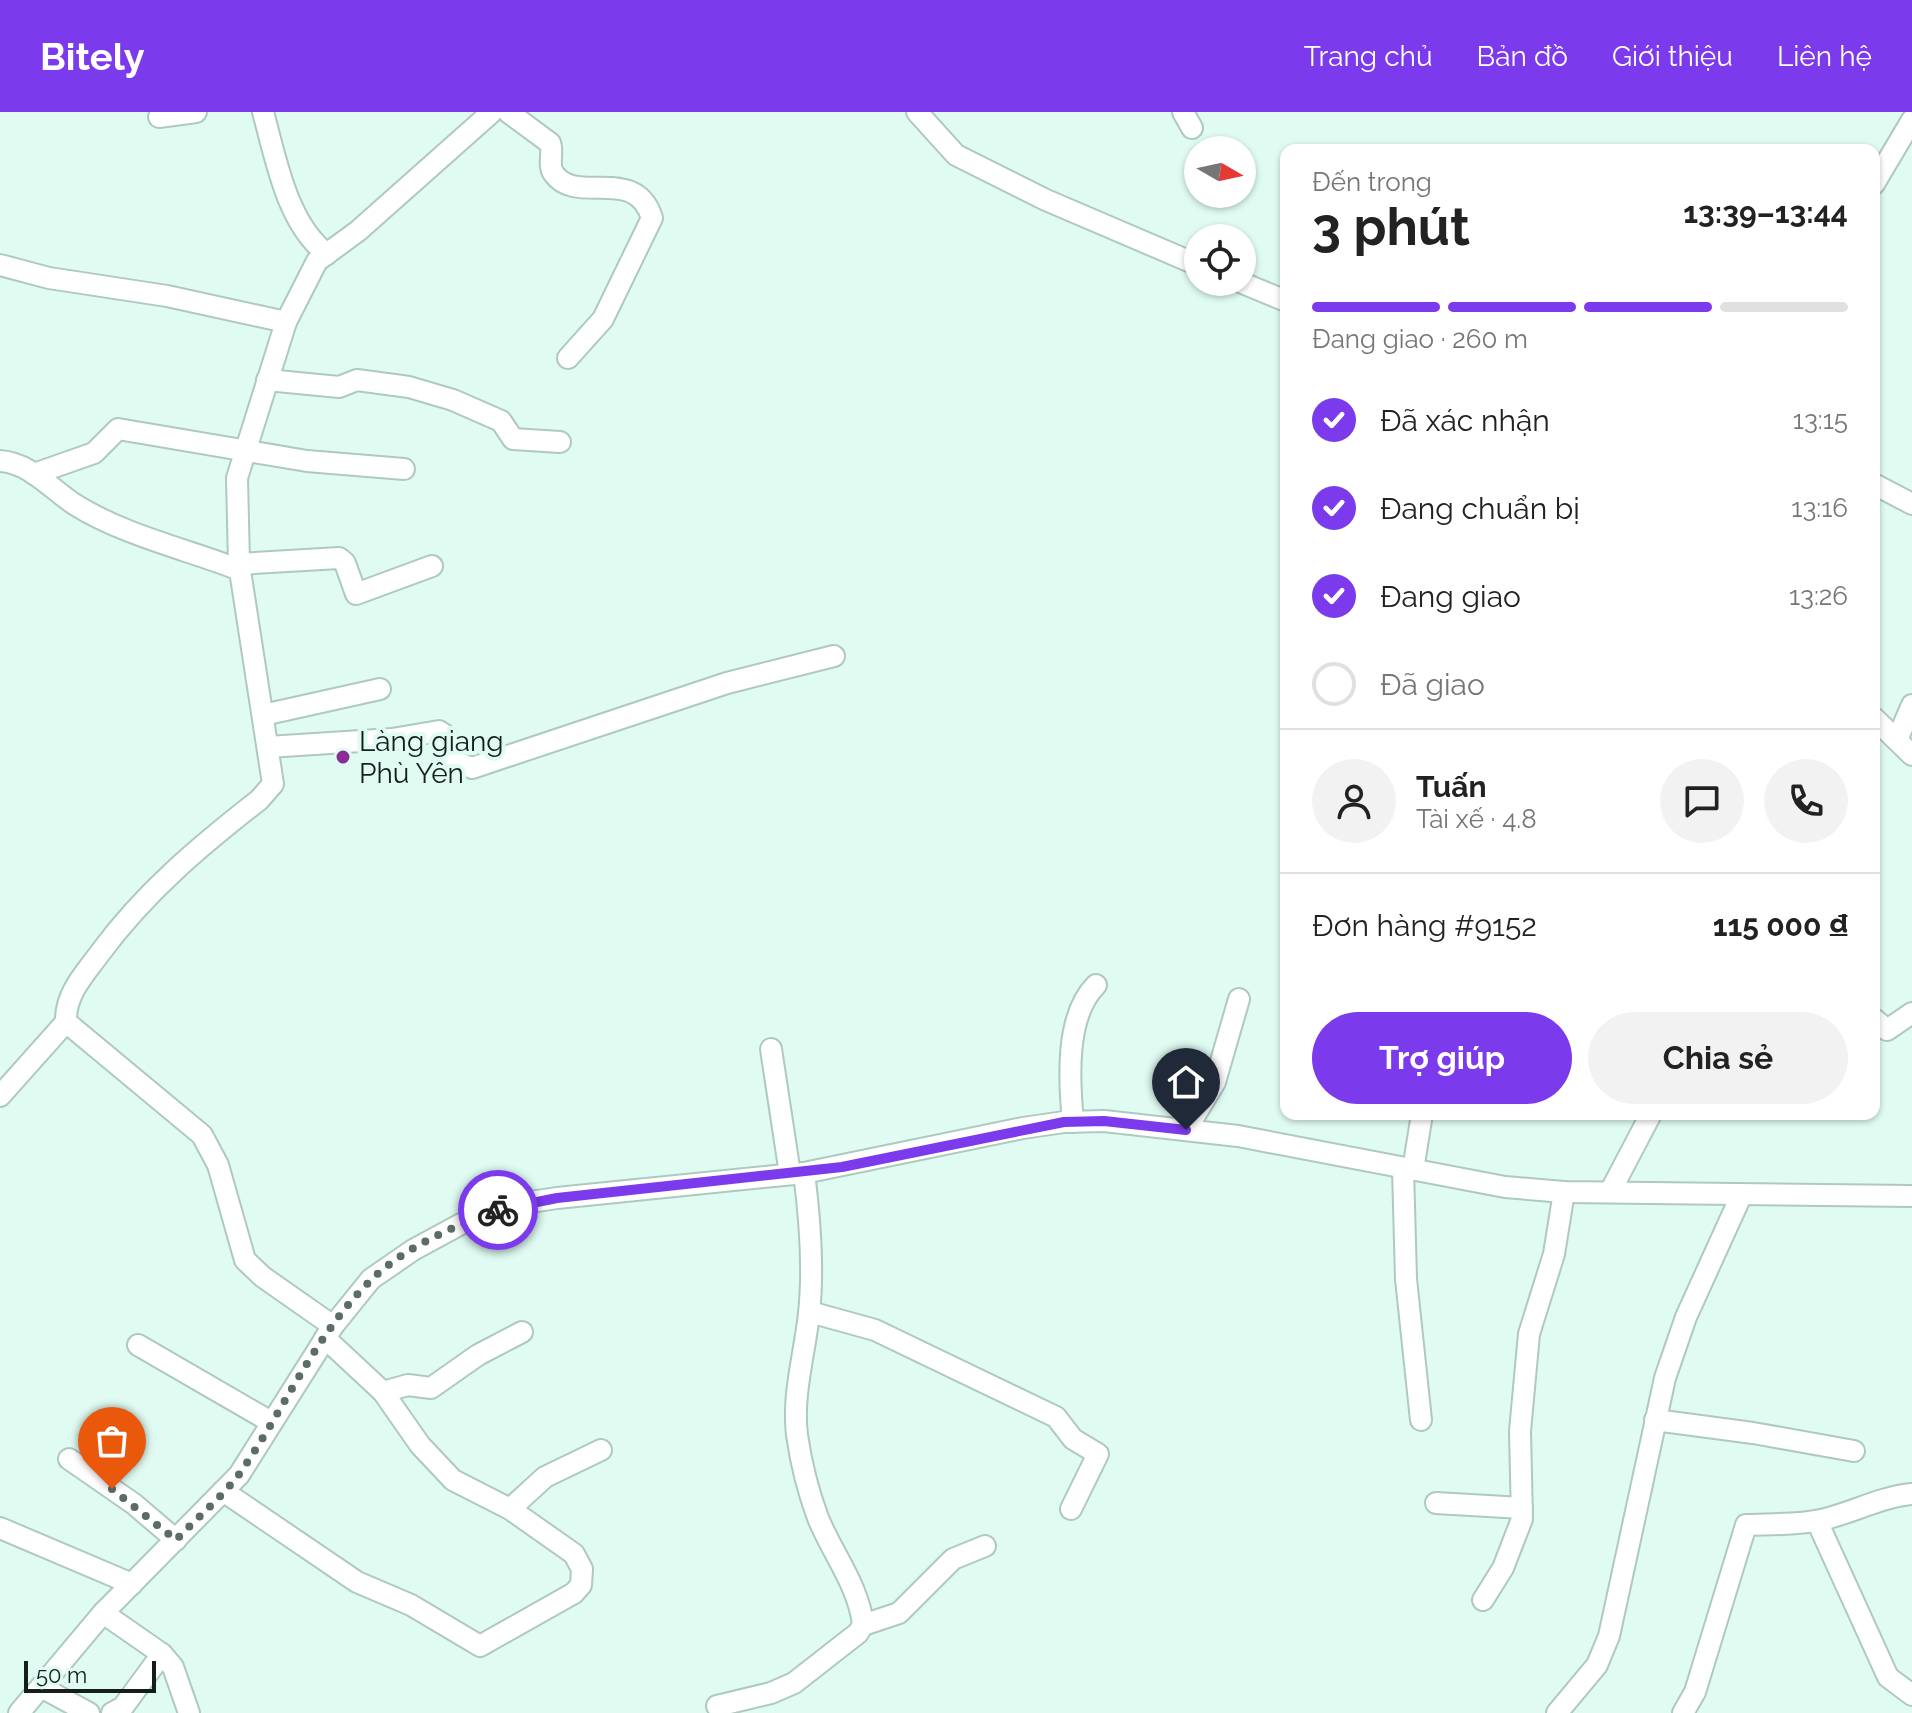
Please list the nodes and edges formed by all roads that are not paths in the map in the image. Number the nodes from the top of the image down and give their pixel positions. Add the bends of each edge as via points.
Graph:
1 (196, 112) edge
2 (263, 112) edge
3 (492, 112) edge
4 (508, 112) edge
5 (917, 112) edge
6 (159, 117) dead end
7 (1912, 120) edge
8 (1880, 174) edge
9 (327, 254) junction
10 (1184, 259) edge
11 (0, 265) edge
12 (1256, 289) edge
13 (1280, 299) edge
14 (286, 322) junction
15 (568, 358) dead end
16 (267, 380) junction
17 (560, 442) dead end
18 (246, 449) junction
19 (0, 461) edge
20 (404, 469) dead end
21 (34, 474) junction
22 (1880, 487) edge
23 (1912, 504) edge
24 (432, 566) dead end
25 (240, 567) junction
26 (834, 656) dead end
27 (380, 689) dead end
28 (1912, 705) edge
29 (263, 715) junction
30 (1880, 724) edge
31 (1897, 740) junction
32 (268, 747) junction
33 (1912, 755) edge
34 (1096, 985) dead end
35 (1239, 999) dead end
36 (1912, 1013) edge
37 (66, 1022) junction
38 (1880, 1024) edge
39 (771, 1049) dead end
40 (0, 1096) edge
41 (1420, 1120) edge
42 (1648, 1120) edge
43 (1073, 1122) junction
44 (1186, 1130) junction
45 (1408, 1170) junction
46 (797, 1174) junction
47 (1564, 1192) junction
48 (1610, 1192) junction
49 (1741, 1196) junction
50 (1912, 1196) edge
51 (810, 1312) junction
52 (329, 1332) junction
53 (522, 1332) dead end
54 (138, 1345) dead end
55 (383, 1392) junction
56 (1421, 1420) dead end
57 (1655, 1420) junction
58 (271, 1422) junction
59 (601, 1450) dead end
60 (1854, 1451) dead end
61 (69, 1459) dead end
62 (223, 1491) junction
63 (1912, 1494) edge
64 (1436, 1503) dead end
65 (1522, 1508) junction
66 (510, 1509) junction
67 (1071, 1509) dead end
68 (1817, 1521) junction
69 (0, 1528) edge
70 (176, 1540) junction
71 (985, 1546) dead end
72 (132, 1584) junction
73 (1483, 1600) dead end
74 (103, 1613) junction
75 (863, 1625) junction
76 (162, 1654) junction
77 (41, 1687) junction
78 (1912, 1695) edge
79 (717, 1706) dead end
80 (19, 1713) edge
81 (89, 1713) edge
82 (112, 1713) edge
83 (189, 1713) edge
84 (1557, 1713) edge
85 (1683, 1713) edge

1 - 6 street
2 - 9 street via 292,203 310,241
3 - 9 street
4 - 15 street via 550,143 555,176 575,185 635,193 647,202 652,218 603,319
5 - 10 street via 956,155
7 - 8 street
9 - 14 street via 317,261
11 - 14 street
12 - 13 street
14 - 16 street
16 - 17 street via 339,387 357,380 378,381 409,387 501,421 513,439
16 - 18 street
18 - 20 street via 307,461
18 - 21 street via 118,429 94,453
18 - 25 street via 237,478
19 - 21 street
21 - 25 street via 88,511 174,547
22 - 23 street
24 - 25 street via 356,594 339,558
25 - 29 street
26 - 32 street via 727,683 472,768 454,761 439,731
27 - 29 street
28 - 31 street
29 - 32 street
30 - 31 street
31 - 33 street
32 - 37 street via 273,784 127,915 76,985 66,1006
34 - 43 street via 1079,1011 1073,1046
35 - 44 street via 1215,1082
36 - 38 street via 1887,1030
37 - 40 street
37 - 52 street via 202,1135 218,1165 245,1260
39 - 46 street
41 - 45 street
42 - 48 street
43 - 44 street
43 - 46 street
44 - 45 street
45 - 47 street
45 - 56 street via 1406,1279
46 - 51 street via 810,1220
46 - 52 street via 511,1205 461,1224 371,1279
47 - 48 street
47 - 65 street via 1554,1254 1529,1334 1520,1431
48 - 49 street
49 - 50 street
49 - 57 street via 1686,1317
51 - 67 street via 875,1330 1056,1417 1073,1439 1098,1454
51 - 75 street via 797,1402 803,1468
52 - 55 street
52 - 58 street
53 - 55 street via 431,1388 408,1385
54 - 58 street
55 - 66 street via 420,1445 453,1480
57 - 60 street
57 - 84 street via 1609,1636 1597,1665
58 - 62 street
59 - 66 street via 545,1477
61 - 70 street
62 - 66 street via 357,1582 411,1605 480,1646 581,1585 582,1569 574,1554
62 - 70 street
63 - 68 street
64 - 65 street
65 - 73 street via 1517,1537
68 - 78 street via 1888,1677
68 - 85 street via 1746,1525 1695,1692
69 - 72 street
70 - 72 street
71 - 75 street via 953,1559 899,1613
72 - 74 street
74 - 76 street
74 - 77 street
75 - 79 street via 794,1683
76 - 82 street via 123,1707
76 - 83 street via 173,1667
77 - 80 street
77 - 81 street

